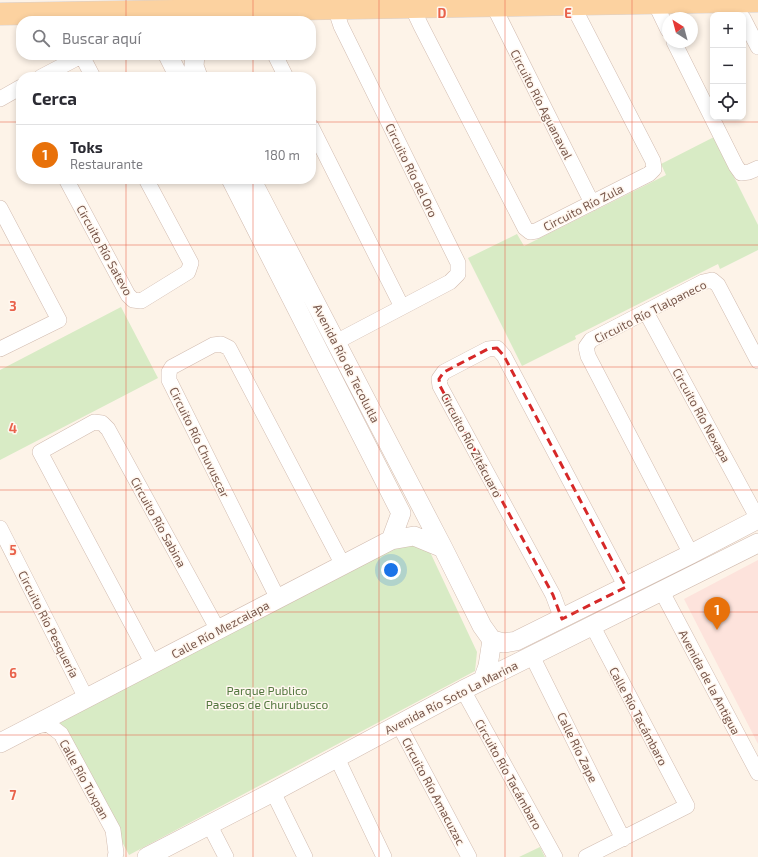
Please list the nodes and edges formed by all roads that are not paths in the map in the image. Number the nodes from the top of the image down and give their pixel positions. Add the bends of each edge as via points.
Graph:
1 (758, 1) edge
2 (655, 3) junction
3 (572, 4) junction
4 (493, 5) junction
5 (412, 7) junction
6 (334, 8) junction
7 (142, 11) edge
8 (740, 11) edge
9 (0, 14) edge
10 (223, 15) edge
11 (257, 15) edge
12 (662, 18) edge
13 (758, 47) edge
14 (677, 48) edge
15 (74, 60) edge
16 (84, 60) edge
17 (170, 60) edge
18 (195, 60) edge
19 (278, 60) edge
20 (51, 72) edge
21 (90, 72) edge
22 (176, 72) edge
23 (196, 72) edge
24 (284, 72) edge
25 (16, 92) edge
26 (0, 98) edge
27 (316, 136) edge
28 (758, 168) edge
29 (69, 184) edge
30 (149, 184) edge
31 (234, 184) edge
32 (254, 184) edge
33 (592, 203) junction
34 (0, 208) edge
35 (402, 307) junction
36 (646, 312) junction
37 (336, 342) junction
38 (0, 349) edge
39 (758, 361) edge
40 (758, 519) edge
41 (0, 528) edge
42 (392, 540) junction
43 (758, 542) edge
44 (443, 548) junction
45 (691, 554) junction
46 (343, 565) junction
47 (626, 587) junction
48 (662, 590) junction
49 (278, 599) junction
50 (562, 619) junction
51 (592, 625) junction
52 (218, 630) junction
53 (492, 640) junction
54 (532, 656) junction
55 (153, 664) junction
56 (483, 680) junction
57 (463, 690) junction
58 (86, 698) junction
59 (399, 724) junction
60 (29, 728) junction
61 (0, 743) edge
62 (337, 758) junction
63 (758, 773) edge
64 (273, 792) junction
65 (209, 824) junction
66 (623, 839) junction
67 (114, 857) edge
68 (146, 857) edge
69 (226, 857) edge
70 (305, 857) edge
71 (384, 857) edge
72 (469, 857) edge
73 (555, 857) edge
74 (586, 857) edge

1 - 8 main road
2 - 3 main road
2 - 8 main road
2 - 12 street
3 - 4 main road
3 - 33 street, Circuito Río Zula via 653,162 654,169
4 - 5 main road
4 - 33 street, Circuito Río Aguanaval
5 - 6 main road
5 - 33 street, Circuito Río Zula via 525,228 530,232 536,231
6 - 11 main road
6 - 35 street, Circuito Río del Oro via 458,263 458,274 450,282
7 - 9 main road
7 - 10 main road
8 - 13 street
10 - 11 main road
14 - 28 street via 736,166 741,173
15 - 20 street
16 - 21 street
17 - 22 street
18 - 23 street
19 - 24 street
25 - 26 street
27 - 35 street
29 - 30 street, Circuito Río Satevo via 128,295 133,300 141,301 188,272 191,263
31 - 42 street, Avenida Río de Tecolutla via 401,513
32 - 37 street, Avenida Río de Tecolutla
34 - 38 street via 59,320
35 - 37 street, Circuito Río del Oro
36 - 39 street, Circuito Río Tlalpaneco via 703,282 712,280 718,285
36 - 40 street, Circuito Río Nexapa
36 - 45 street, Circuito Río Tlalpaneco via 591,340 586,347 588,356
37 - 44 street, Avenida Río de Tecolutla
40 - 45 street, Avenida Río Soto La Marina
41 - 58 street, Circuito Río Pesquería
42 - 44 street, Calle Río Mezcalapa via 414,536
42 - 46 street, Calle Río Mezcalapa
43 - 48 street, Avenida Río Soto La Marina
44 - 53 street, Avenida Río de Tecolutla via 482,626
45 - 47 street, Avenida Río Soto La Marina
46 - 49 street, Calle Río Mezcalapa
46 - 49 street, Circuito Río Chuvuscar via 229,348 221,344 213,345 172,367 169,380
47 - 50 street, Avenida Río Soto La Marina
47 - 50 street, Circuito Río Zitácuaro via 504,356 497,348 488,349 444,372 439,378 440,386 553,595
48 - 51 street, Avenida Río Soto La Marina
48 - 63 street, Avenida de la Antigua
49 - 52 street, Calle Río Mezcalapa
50 - 53 street, Avenida Río Soto La Marina via 516,641 504,643
51 - 54 street, Avenida Río Soto La Marina
51 - 66 street, Calle Río Tacámbaro via 687,806
52 - 55 street, Calle Río Mezcalapa
52 - 55 street, Circuito Río Sabina via 108,429 102,423 94,422 40,452
53 - 56 street
54 - 56 street, Avenida Río Soto La Marina
54 - 66 street, Calle Río Zape
55 - 58 street, Calle Río Mezcalapa
56 - 57 street, Avenida Río Soto La Marina
57 - 59 street, Avenida Río Soto La Marina
57 - 73 street, Circuito Río Tacámbaro
58 - 60 street, Calle Río Mezcalapa
59 - 62 street, Avenida Río Soto La Marina
59 - 72 street, Circuito Río Amacuzac
60 - 61 street, Calle Río Mezcalapa
60 - 67 street, Calle Río Tuxpan via 48,724 61,734 113,830 116,853
62 - 64 street, Avenida Río Soto La Marina
62 - 71 street
64 - 65 street, Avenida Río Soto La Marina
64 - 70 street
65 - 68 street, Avenida Río Soto La Marina
65 - 69 street
66 - 74 street

